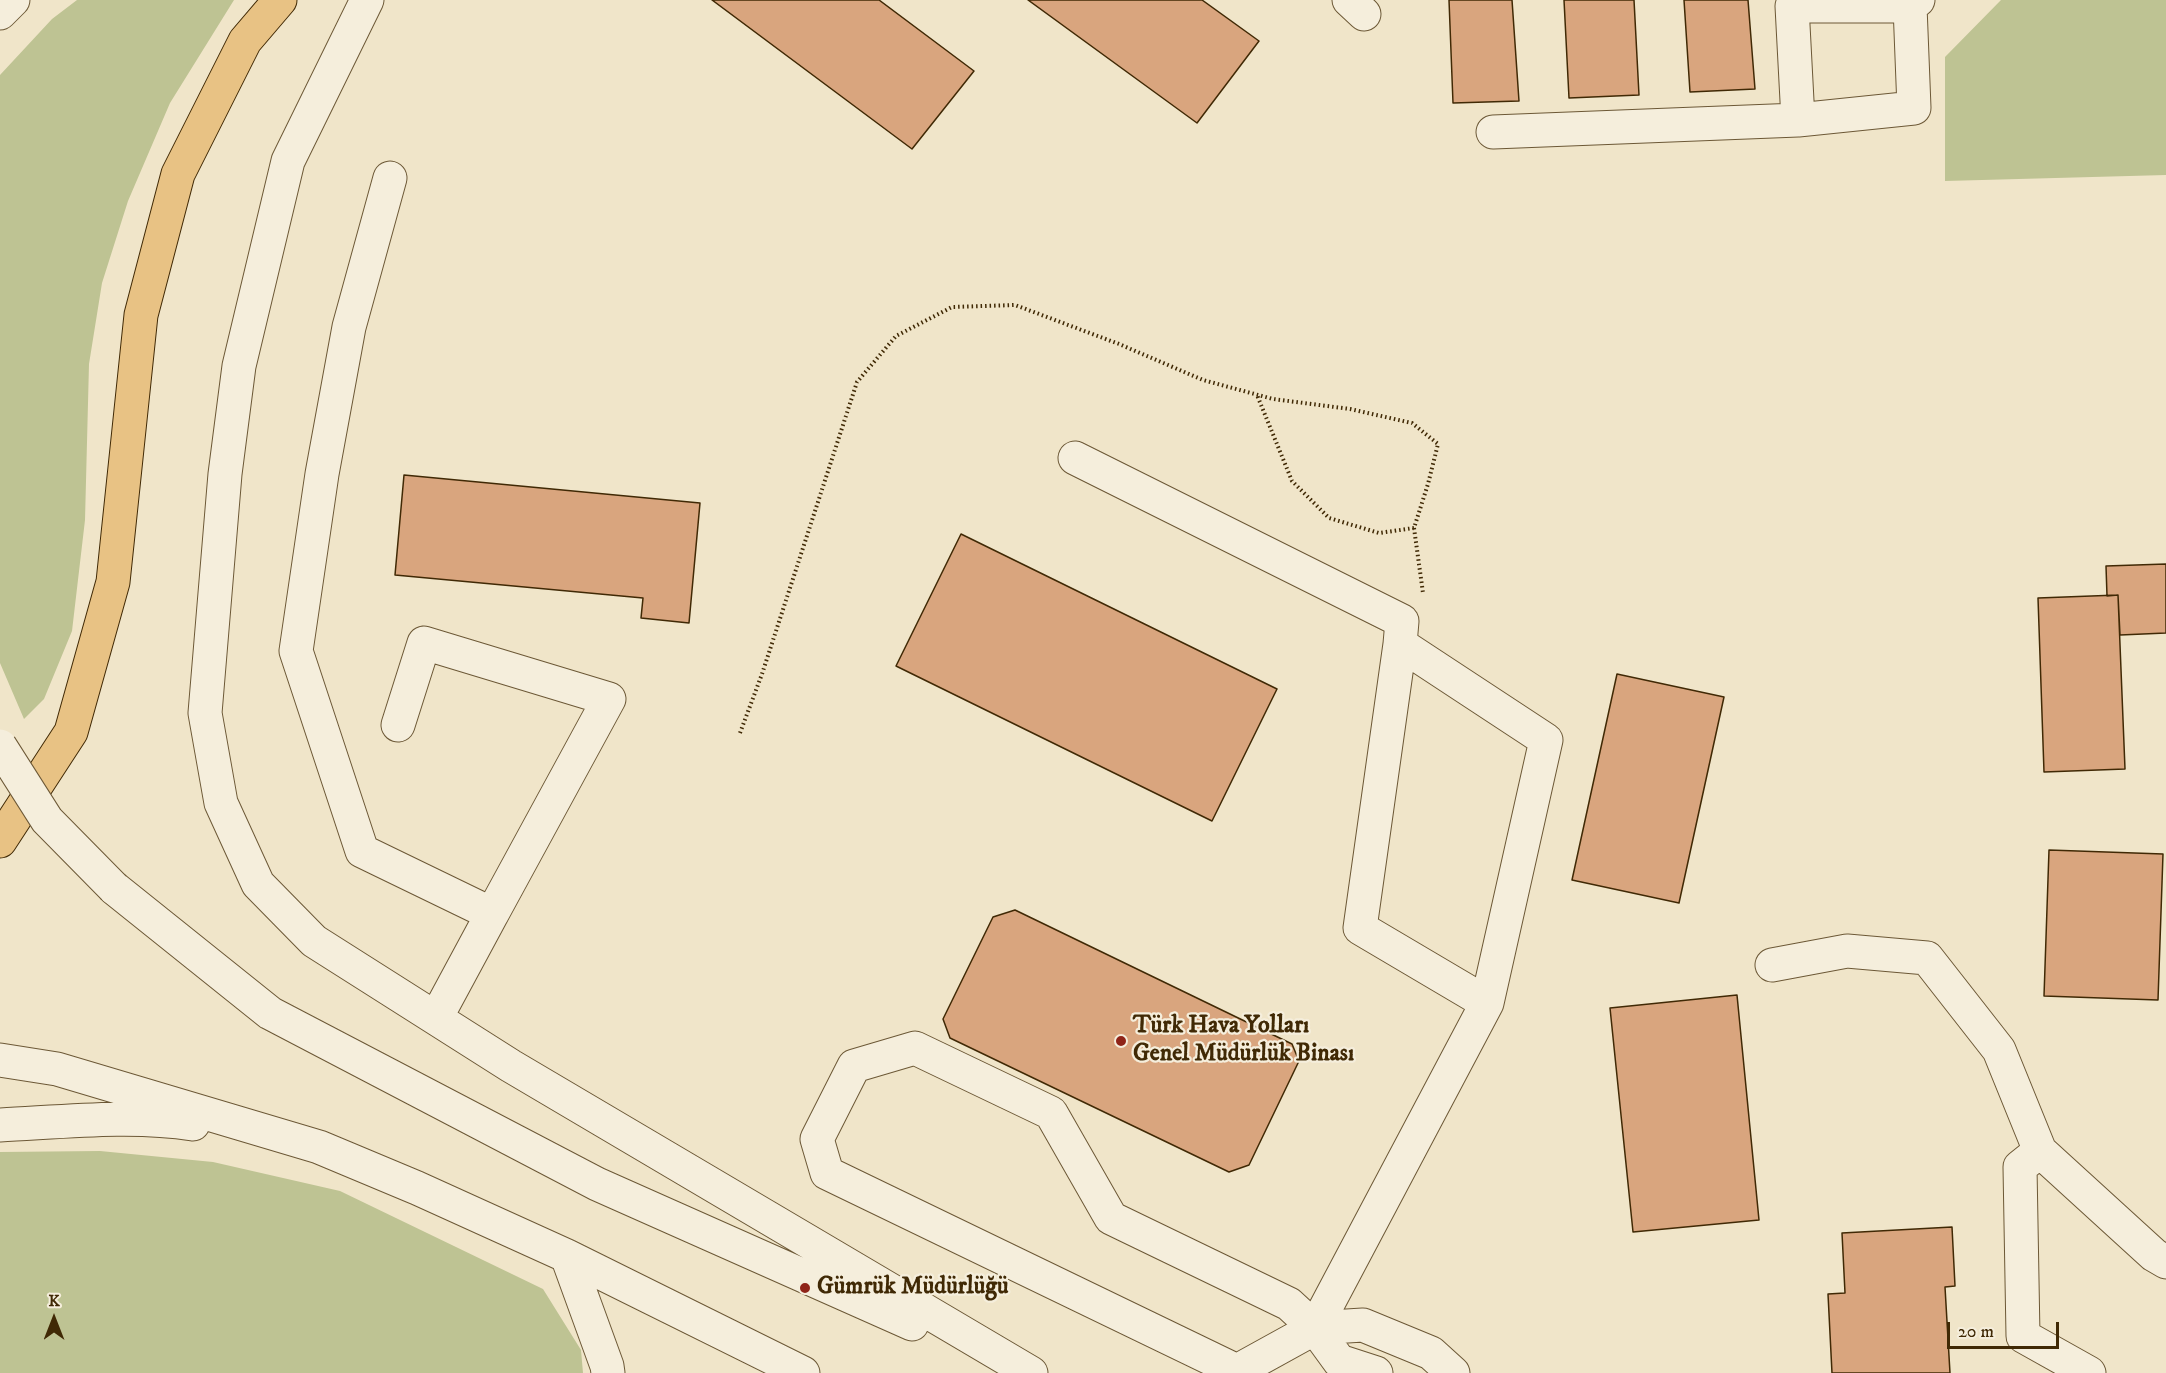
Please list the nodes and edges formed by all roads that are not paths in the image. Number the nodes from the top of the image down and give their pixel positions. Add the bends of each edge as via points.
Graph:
1 (13, 0) edge
2 (280, 0) edge
3 (367, 0) edge
4 (1914, 3) edge
5 (0, 13) edge
6 (1798, 120) junction
7 (1493, 132) dead end
8 (390, 178) dead end
9 (1075, 458) dead end
10 (1401, 633) junction
11 (398, 725) dead end
12 (0, 746) edge
13 (0, 841) edge
14 (492, 915) junction
15 (1772, 965) dead end
16 (1487, 1003) junction
17 (436, 1018) junction
18 (0, 1060) edge
19 (0, 1125) edge
20 (319, 1147) junction
21 (2040, 1151) junction
22 (567, 1256) junction
23 (2166, 1262) edge
24 (1315, 1328) junction
25 (608, 1373) edge
26 (803, 1373) edge
27 (1023, 1373) edge
28 (1031, 1373) edge
29 (1376, 1373) edge
30 (1453, 1373) edge
31 (2089, 1373) edge

1 - 5 lane
2 - 13 main road via 245,41 178,174 141,315 113,582 71,732
3 - 17 lane via 288,161 239,366 225,474 205,713 221,803 258,884 314,941
4 - 6 lane via 1914,108
4 - 6 lane via 1792,6
6 - 7 lane
8 - 14 lane via 349,327 296,651 362,851
9 - 10 lane
10 - 16 lane via 1360,928
10 - 16 lane via 1546,740
11 - 14 lane via 424,643 609,699
12 - 27 lane, bridge via 47,820 114,888 270,1013 597,1184
14 - 17 lane
15 - 21 lane via 1847,951 1927,958 1999,1050
16 - 24 lane
17 - 28 lane
18 - 20 lane via 57,1069
19 - 20 lane via 169,1120
20 - 22 lane
21 - 23 lane
21 - 31 lane via 2020,1167 2023,1336
22 - 25 lane
22 - 26 lane
24 - 24 lane via 1289,1304 1111,1218 1051,1113 915,1048 854,1066 818,1139 827,1173 1237,1371
24 - 29 lane via 1340,1361
24 - 30 lane via 1363,1324 1431,1353

